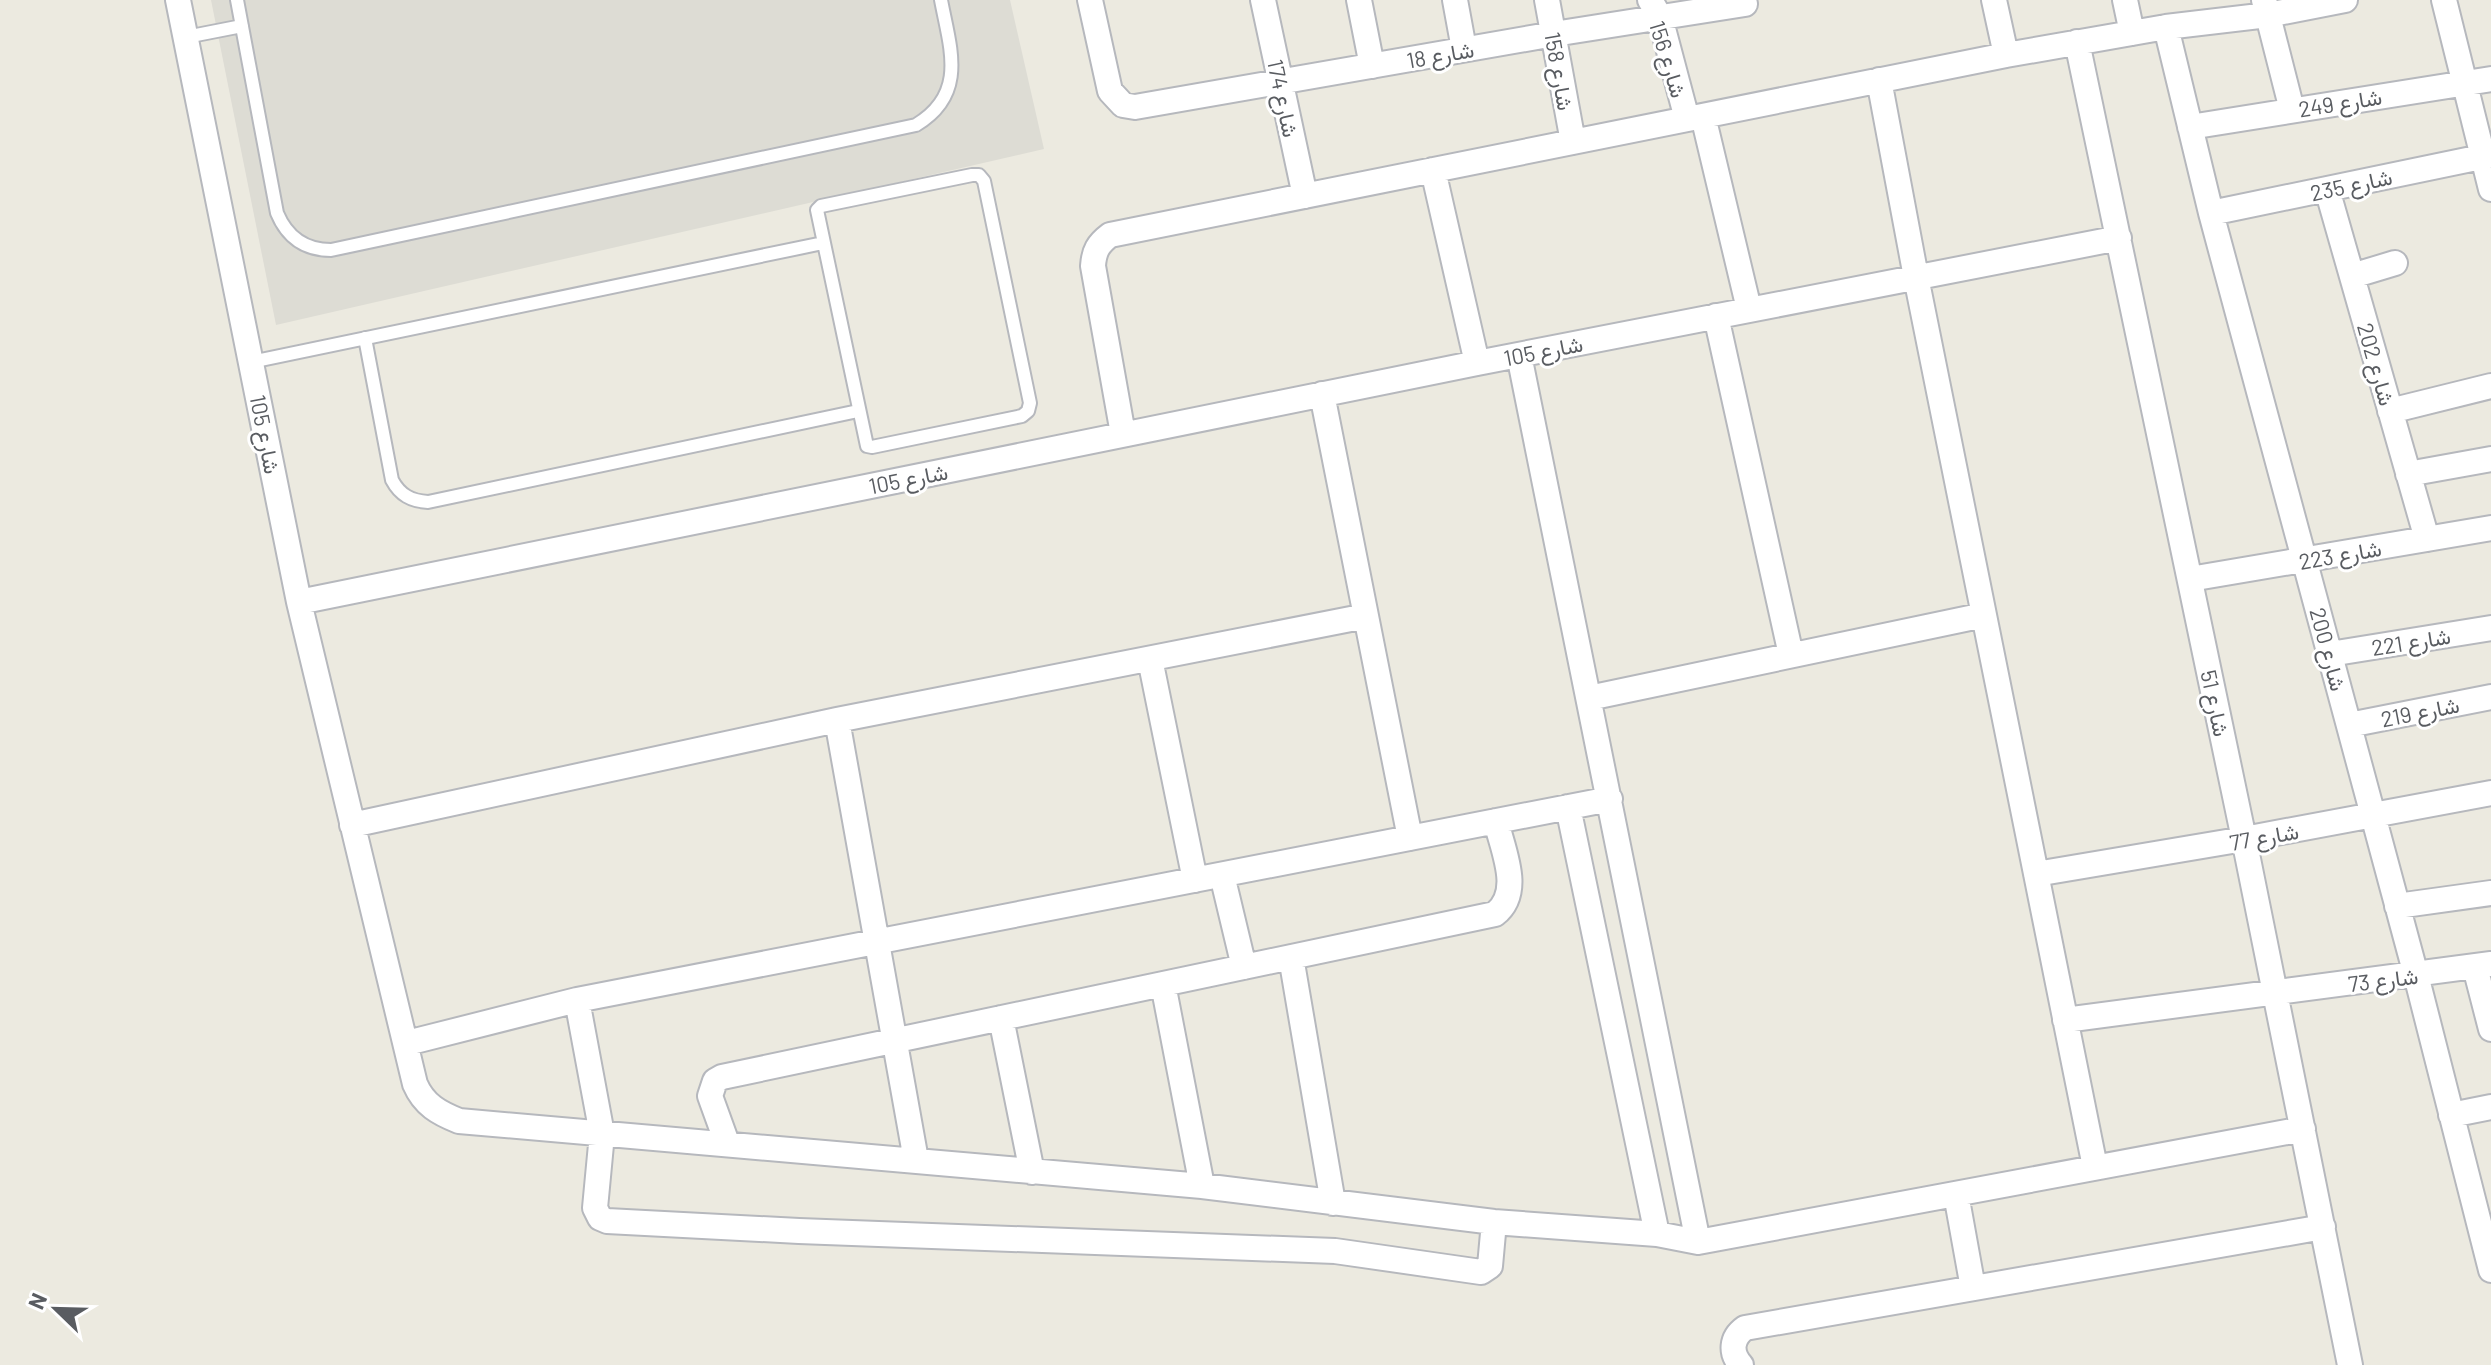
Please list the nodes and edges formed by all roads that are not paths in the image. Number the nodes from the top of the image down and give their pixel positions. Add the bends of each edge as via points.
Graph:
1 (178, 0) edge
2 (237, 0) edge
3 (941, 0) edge
4 (1090, 0) edge
5 (1263, 0) edge
6 (1359, 0) edge
7 (1455, 0) edge
8 (1547, 0) edge
9 (1994, 0) edge
10 (2125, 0) edge
11 (2345, 0) edge
12 (2444, 0) edge
13 (1745, 4) dead end
14 (2266, 8) edge
15 (1655, 9) edge
16 (242, 26) junction
17 (2166, 27) junction
18 (2132, 33) junction
19 (1554, 34) junction
20 (186, 37) junction
21 (2077, 42) junction
22 (1464, 49) junction
23 (2006, 55) junction
24 (1372, 66) junction
25 (2491, 79) edge
26 (1879, 80) junction
27 (1280, 81) junction
28 (2464, 82) junction
29 (2292, 110) junction
30 (1695, 118) junction
31 (2190, 127) junction
32 (1573, 142) junction
33 (2487, 156) edge
34 (1433, 170) junction
35 (2327, 189) junction
36 (2491, 189) edge
37 (1305, 196) junction
38 (2211, 213) junction
39 (2119, 238) junction
40 (823, 243) junction
41 (2395, 263) dead end
42 (2352, 276) junction
43 (1916, 277) junction
44 (1749, 309) junction
45 (1716, 316) junction
46 (365, 338) junction
47 (1519, 355) junction
48 (251, 362) junction
49 (1477, 363) junction
50 (2491, 386) edge
51 (1322, 394) junction
52 (858, 411) junction
53 (2390, 411) junction
54 (1123, 434) junction
55 (2491, 459) edge
56 (2408, 474) junction
57 (2491, 528) edge
58 (2427, 539) junction
59 (2306, 560) junction
60 (2190, 579) junction
61 (299, 602) junction
62 (1984, 615) junction
63 (1366, 616) junction
64 (2491, 628) edge
65 (2330, 654) junction
66 (1791, 655) junction
67 (1150, 659) junction
68 (2491, 697) edge
69 (1589, 698) junction
70 (837, 720) junction
71 (2349, 725) junction
72 (2491, 793) edge
73 (1610, 799) junction
74 (1568, 807) junction
75 (2372, 816) junction
76 (1496, 821) junction
77 (352, 825) junction
78 (1410, 838) junction
79 (2244, 839) junction
80 (2036, 874) junction
81 (1222, 875) junction
82 (1195, 880) junction
83 (2491, 893) edge
84 (2397, 906) junction
85 (878, 941) junction
86 (1291, 957) junction
87 (2483, 966) edge
88 (1244, 967) junction
89 (2416, 975) junction
90 (1163, 984) junction
91 (2276, 993) junction
92 (577, 1000) junction
93 (1001, 1018) junction
94 (2065, 1020) junction
95 (2491, 1029) edge
96 (895, 1041) junction
97 (407, 1043) junction
98 (2491, 1107) edge
99 (2451, 1115) junction
100 (2303, 1129) junction
101 (602, 1134) junction
102 (727, 1143) junction
103 (916, 1160) junction
104 (2095, 1167) junction
105 (1032, 1172) junction
106 (1202, 1186) junction
107 (1956, 1194) junction
108 (1333, 1203) junction
109 (2485, 1216) edge
110 (1494, 1222) junction
111 (2323, 1227) junction
112 (1657, 1234) junction
113 (1698, 1242) junction
114 (2491, 1270) edge
115 (1973, 1288) junction
116 (1741, 1365) edge
117 (2350, 1365) edge

1 - 20 street, شارع 105
2 - 16 lane
3 - 16 lane via 952,78 941,104 916,125 331,250 298,241 277,213
4 - 27 street, شارع 18 via 1110,91 1123,105
5 - 27 street, شارع 174
6 - 24 street
7 - 22 street
8 - 19 street, شارع 158
9 - 23 street
10 - 18 street
11 - 14 street
12 - 28 street
13 - 15 street, شارع 18
14 - 17 street
14 - 29 street
15 - 19 street, شارع 18
15 - 30 street, شارع 156
16 - 20 lane
17 - 18 street
17 - 31 street, شارع 200
18 - 21 street
19 - 22 street, شارع 18
19 - 32 street, شارع 158
20 - 48 street, شارع 105
21 - 23 street
21 - 39 street, شارع 51
22 - 24 street, شارع 18
23 - 26 street
24 - 27 street, شارع 18
25 - 28 street, شارع 249
26 - 30 street
26 - 43 street
27 - 37 street, شارع 174
28 - 29 street, شارع 249
28 - 33 street
29 - 31 street, شارع 249
30 - 32 street
30 - 44 street, شارع 156
31 - 38 street, شارع 200
32 - 34 street
33 - 35 street, شارع 235
33 - 36 street
34 - 37 street
34 - 49 street
35 - 38 street, شارع 235
35 - 42 street, شارع 202
37 - 54 street via 1110,235 1101,242 1093,266
38 - 59 street, شارع 200
39 - 43 street, شارع 105
39 - 60 street, شارع 51
40 - 46 lane
40 - 52 lane
40 - 52 lane via 817,214 821,206 972,175 984,181 1028,411 872,447 864,441
41 - 42 street
42 - 53 street, شارع 202
43 - 44 street, شارع 105
43 - 62 street
44 - 45 street, شارع 105
45 - 47 street, شارع 105
45 - 66 street
46 - 48 lane
46 - 52 lane via 392,480 403,494 419,501
47 - 49 street, شارع 105
47 - 69 street
48 - 61 street, شارع 105
49 - 51 street, شارع 105
50 - 53 street
51 - 54 street, شارع 105
51 - 63 street
53 - 56 street, شارع 202
54 - 61 street, شارع 105
55 - 56 street
56 - 58 street, شارع 202
57 - 58 street, شارع 223
58 - 59 street, شارع 223
59 - 60 street, شارع 223
59 - 65 street, شارع 200
60 - 79 street, شارع 51
61 - 77 street
62 - 66 street
62 - 80 street
63 - 67 street
63 - 78 street
64 - 65 street, شارع 221
65 - 71 street, شارع 200
66 - 69 street
67 - 70 street
67 - 82 street
68 - 71 street, شارع 219
69 - 73 street
70 - 77 street
70 - 85 street
71 - 75 street, شارع 200
72 - 75 street, شارع 77
73 - 74 street
73 - 113 street
74 - 76 street
74 - 112 street
75 - 79 street, شارع 77
75 - 84 street, شارع 200
76 - 78 street
76 - 86 street via 1510,893 1495,914
77 - 97 street
78 - 81 street
79 - 80 street, شارع 77
79 - 91 street, شارع 51
80 - 94 street
81 - 82 street
81 - 88 street
82 - 85 street
83 - 84 street
84 - 89 street, شارع 200
85 - 92 street
85 - 96 street
86 - 88 street
86 - 108 street
87 - 89 street, شارع 73
87 - 95 street
88 - 90 street
89 - 91 street, شارع 73
89 - 99 street, شارع 200
90 - 93 street
90 - 106 street
91 - 94 street, شارع 73
91 - 100 street, شارع 51
92 - 97 street
92 - 101 street
93 - 96 street
93 - 105 street
94 - 104 street
96 - 102 street via 715,1081 710,1096
96 - 103 street
97 - 101 street via 420,1095 439,1113 459,1121
98 - 99 street
99 - 109 street, شارع 200
100 - 104 street
100 - 111 street, شارع 51
101 - 102 street
101 - 110 street via 595,1208 607,1221 1335,1251 1481,1272 1490,1266
102 - 103 street
103 - 105 street
104 - 107 street
105 - 106 street
106 - 108 street
107 - 113 street
107 - 115 street
108 - 110 street
109 - 114 street, شارع 200
110 - 112 street
111 - 115 street
111 - 117 street, شارع 51
112 - 113 street
115 - 116 street via 1745,1328 1733,1348

